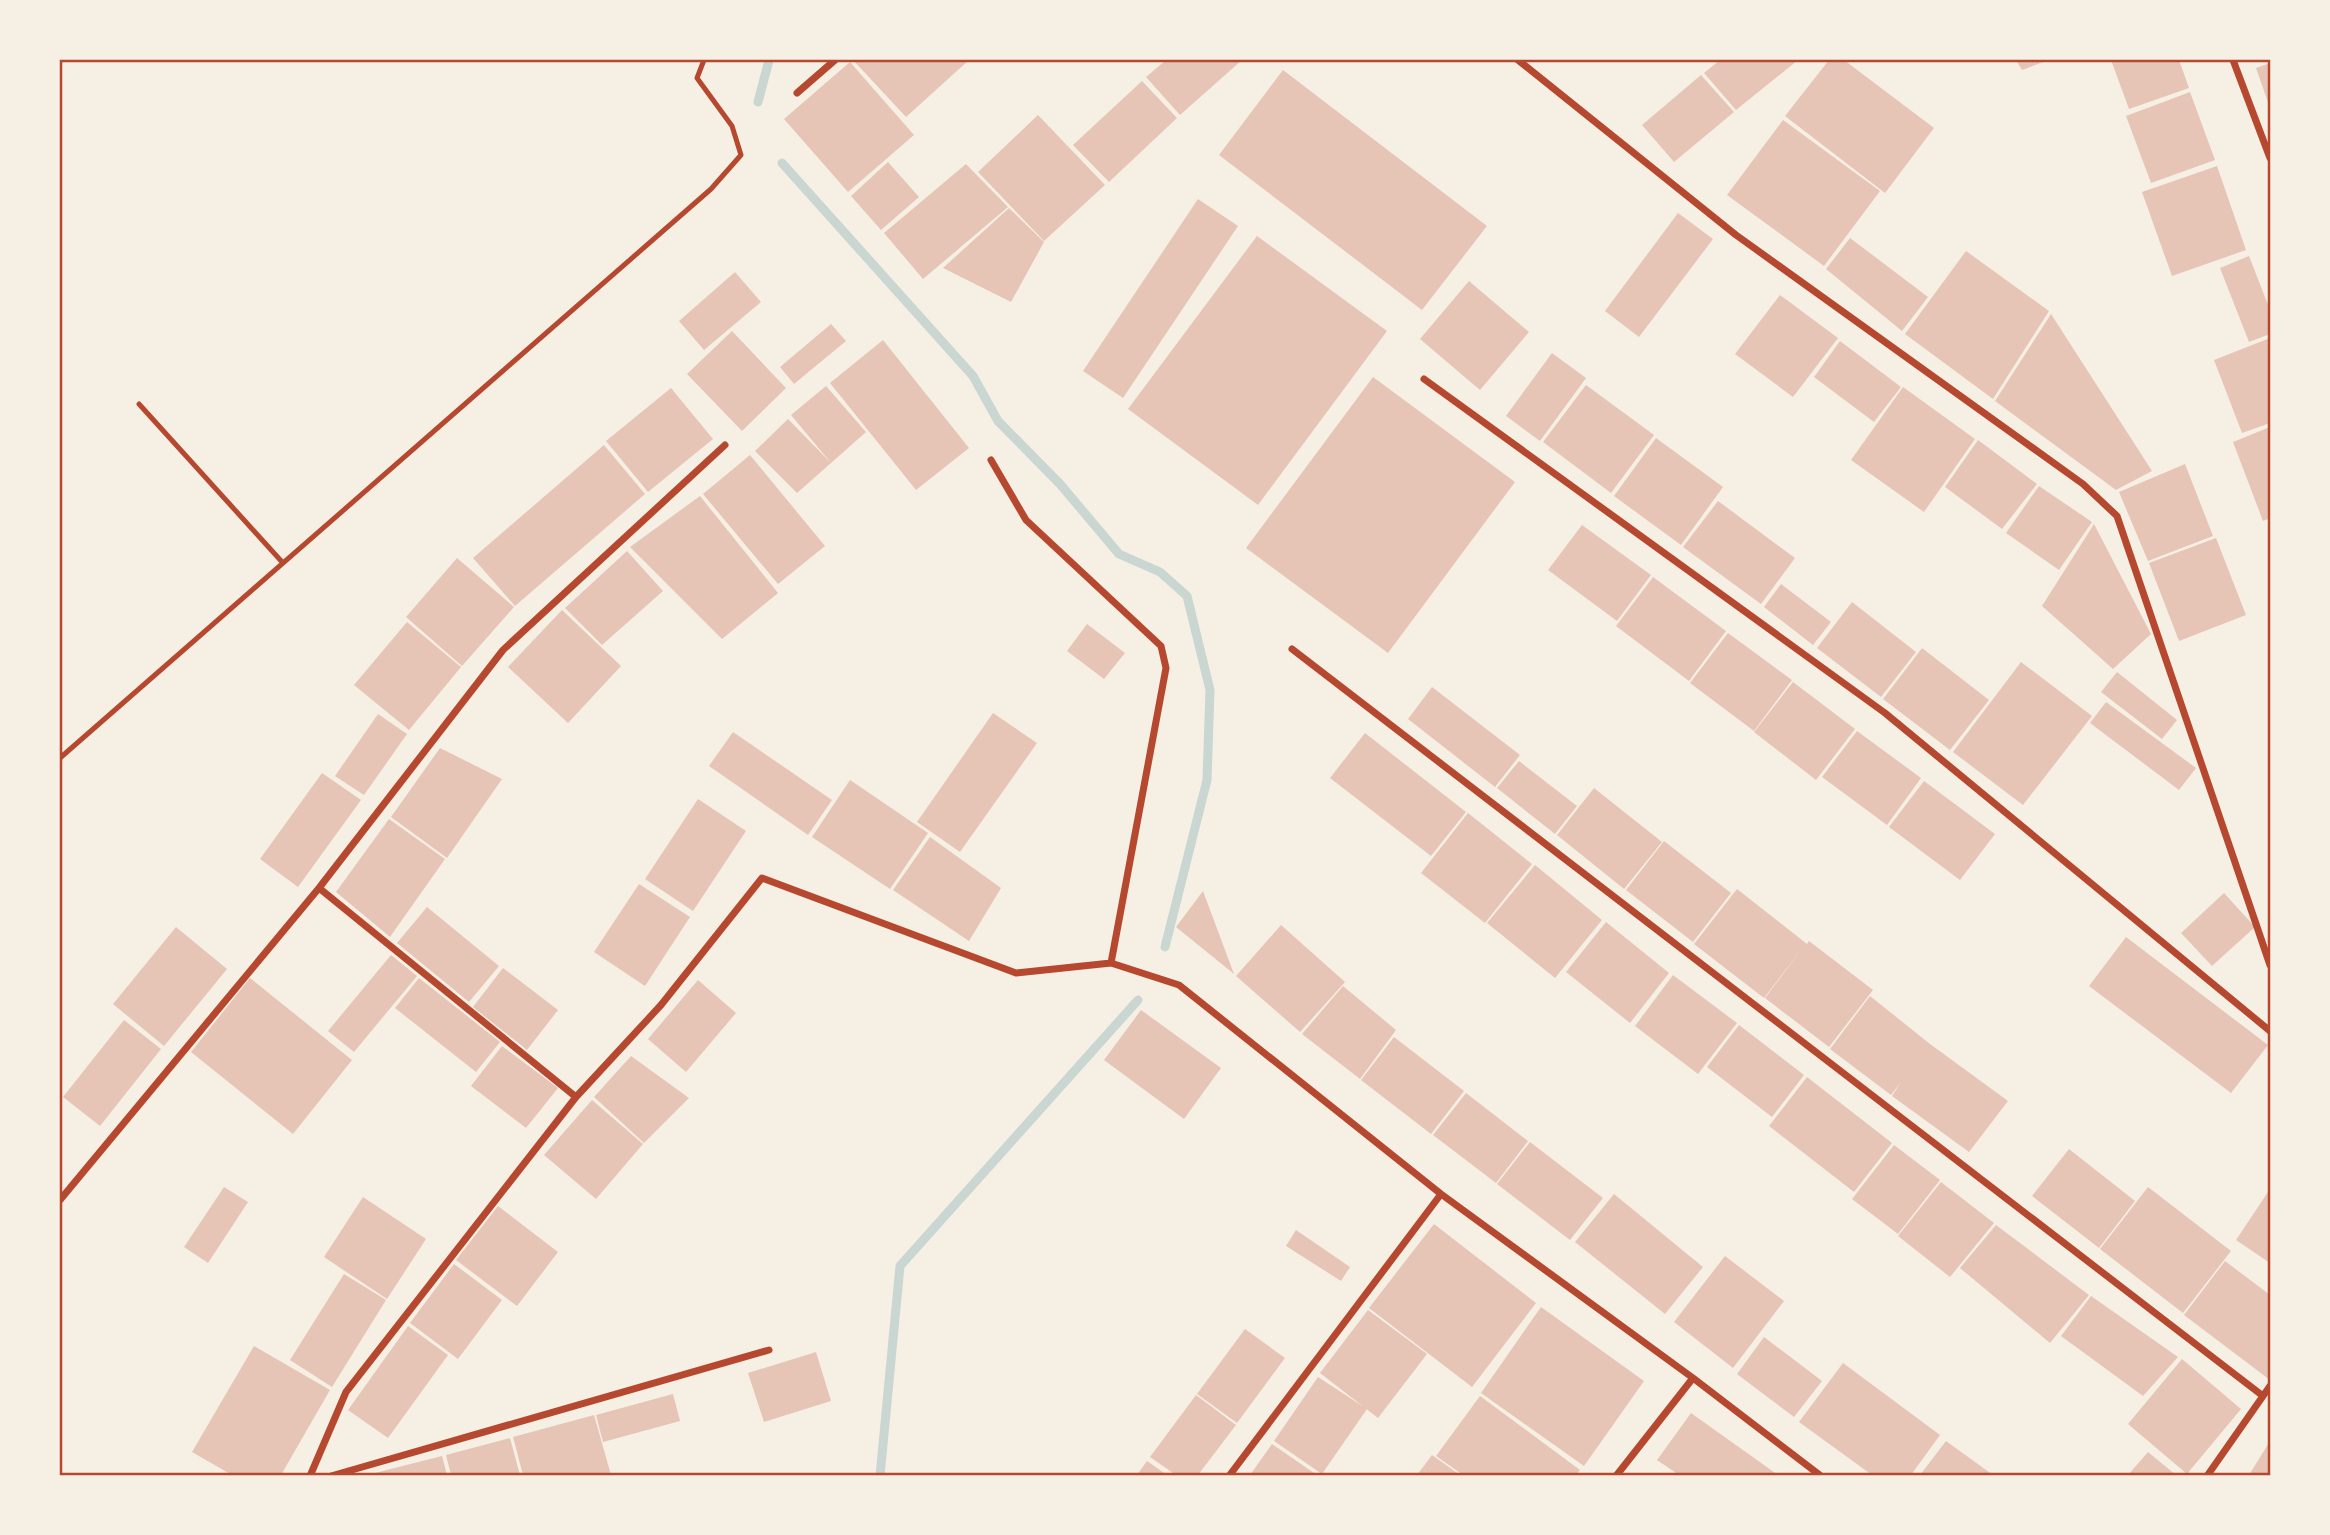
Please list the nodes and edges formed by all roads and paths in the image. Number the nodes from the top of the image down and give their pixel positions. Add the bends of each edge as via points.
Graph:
1 (704, 60) edge
2 (835, 60) edge
3 (1518, 60) edge
4 (2233, 60) edge
5 (797, 93) dead end
6 (2270, 158) edge
7 (1424, 379) dead end
8 (139, 404) dead end
9 (726, 445) dead end
10 (991, 460) dead end
11 (283, 563) junction
12 (1292, 649) dead end
13 (60, 758) edge
14 (319, 888) junction
15 (1111, 963) junction
16 (2270, 965) edge
17 (2270, 1031) edge
18 (576, 1097) junction
19 (1441, 1194) junction
20 (60, 1200) edge
21 (769, 1350) dead end
22 (1693, 1377) junction
23 (2270, 1386) edge
24 (2263, 1396) junction
25 (310, 1475) edge
26 (331, 1475) edge
27 (1229, 1475) edge
28 (1616, 1475) edge
29 (1821, 1475) edge
30 (2207, 1475) edge

1 - 11 lane via 697,78 732,126 741,155 701,198
2 - 5 street
3 - 16 street via 1736,235 2083,484 2117,516
4 - 6 street
7 - 17 street via 1885,713
8 - 11 lane
9 - 14 street via 503,650
10 - 15 street via 1026,520 1161,646 1166,668
11 - 13 lane
12 - 24 street
14 - 18 street
14 - 20 street
15 - 18 street via 1016,973 761,878 661,1005
15 - 19 street via 1179,985
18 - 25 street via 346,1392
19 - 22 street
19 - 27 street
21 - 26 street
22 - 28 street
22 - 29 street
23 - 24 street
24 - 30 street

